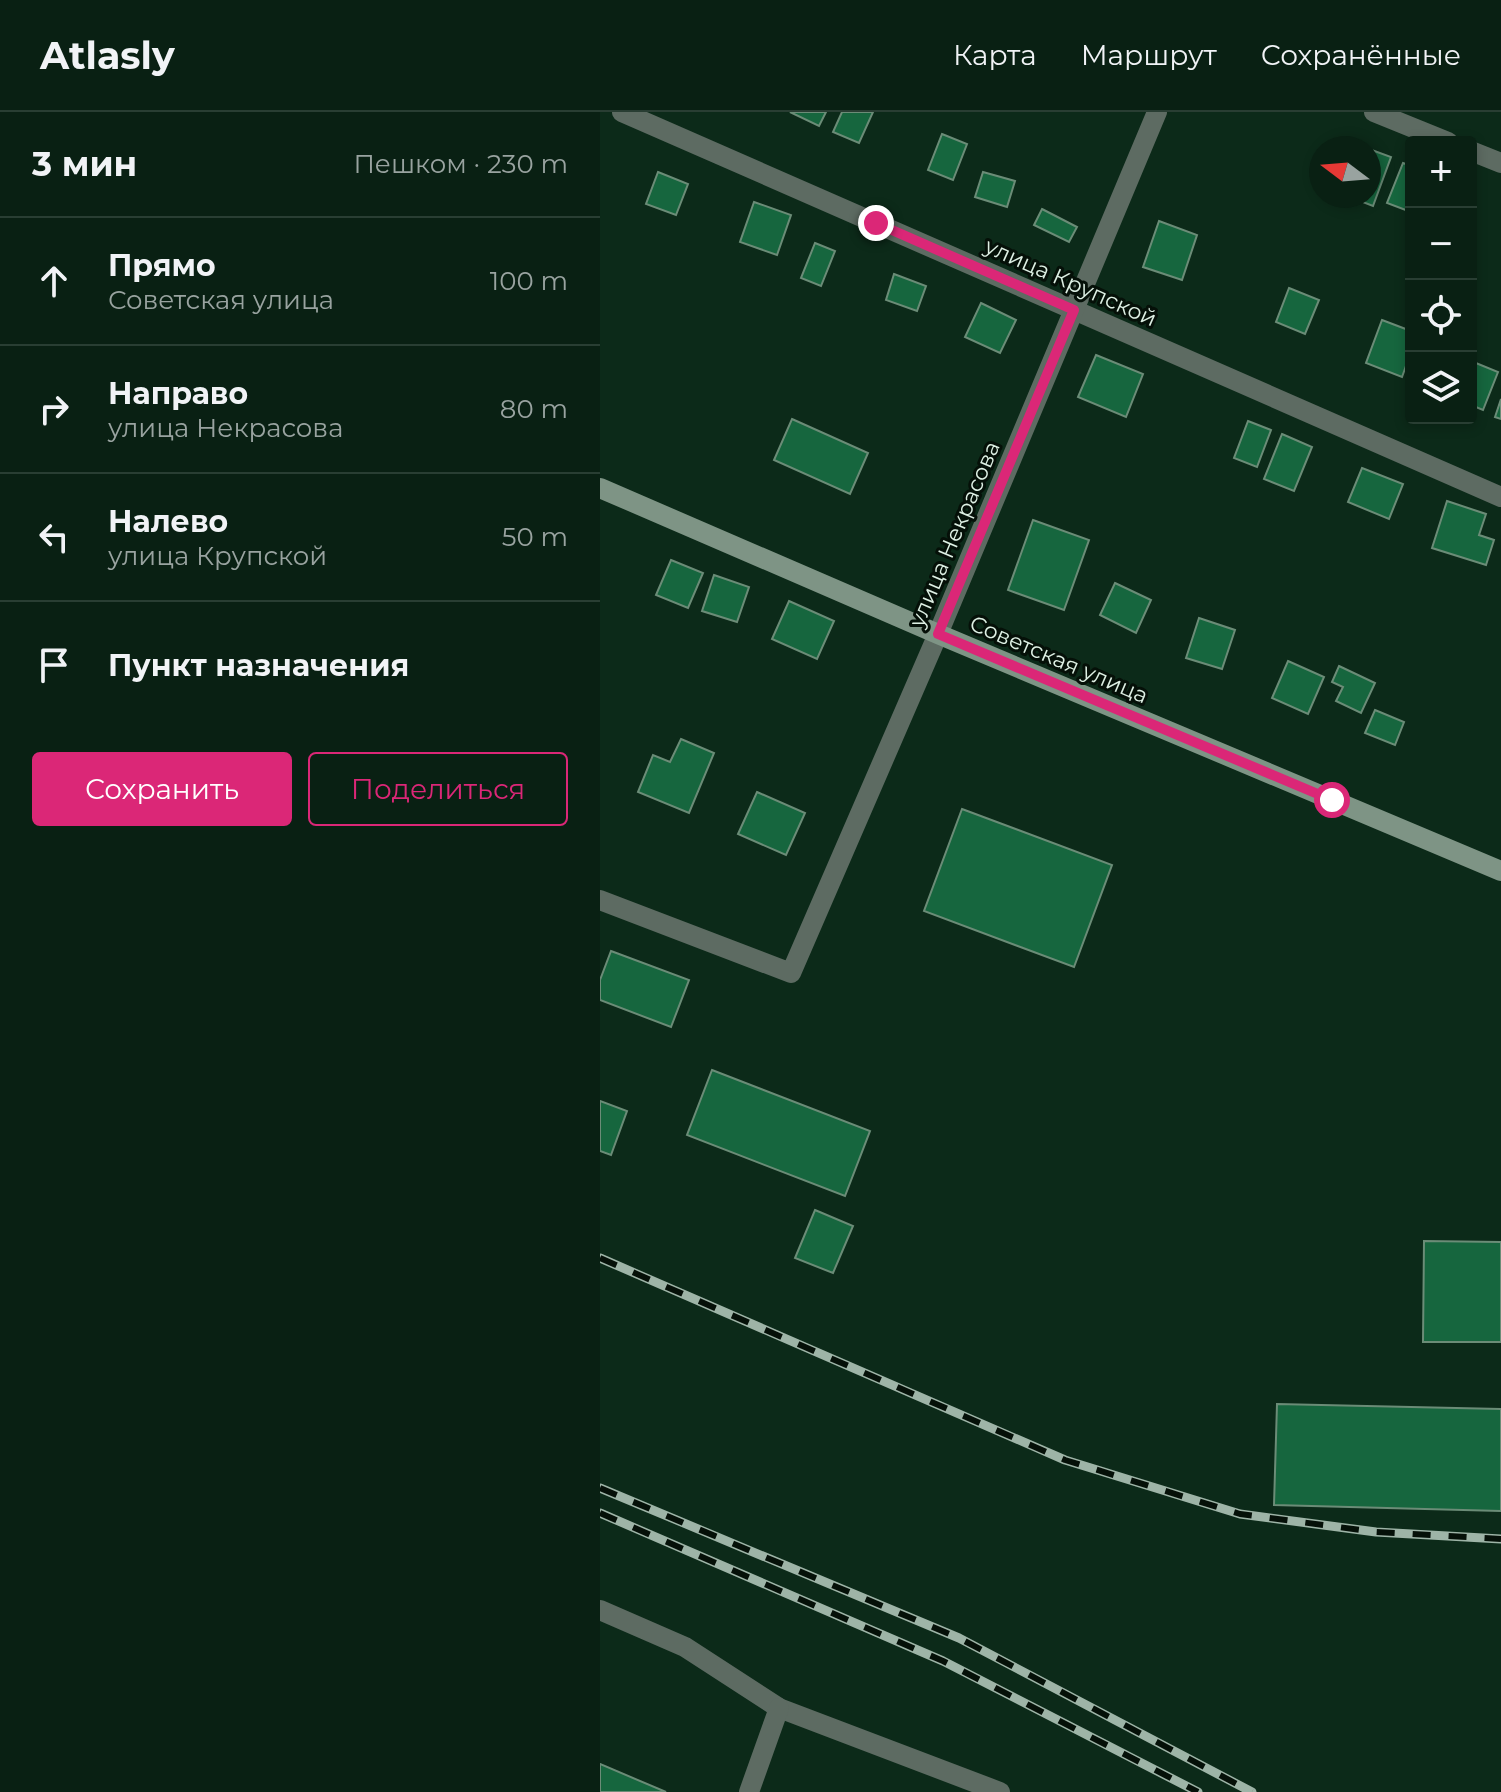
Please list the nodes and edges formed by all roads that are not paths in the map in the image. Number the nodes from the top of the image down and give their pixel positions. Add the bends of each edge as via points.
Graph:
1 (622, 112) edge
2 (1157, 112) edge
3 (1374, 112) edge
4 (1433, 136) edge
5 (1477, 153) edge
6 (1501, 163) edge
7 (1074, 310) junction
8 (600, 488) edge
9 (1501, 497) edge
10 (938, 634) junction
11 (1501, 871) edge
12 (600, 900) edge
13 (600, 1610) edge
14 (779, 1708) junction
15 (749, 1792) edge
16 (1000, 1792) edge

1 - 7 street, улица Крупской
2 - 7 street, улица Некрасова
3 - 4 street
5 - 6 street
7 - 9 street, улица Крупской
7 - 10 street, улица Некрасова
8 - 10 main road, Советская улица
10 - 11 main road, Советская улица
10 - 12 street, улица Некрасова via 791,973
13 - 14 street via 685,1647
14 - 15 street
14 - 16 street

